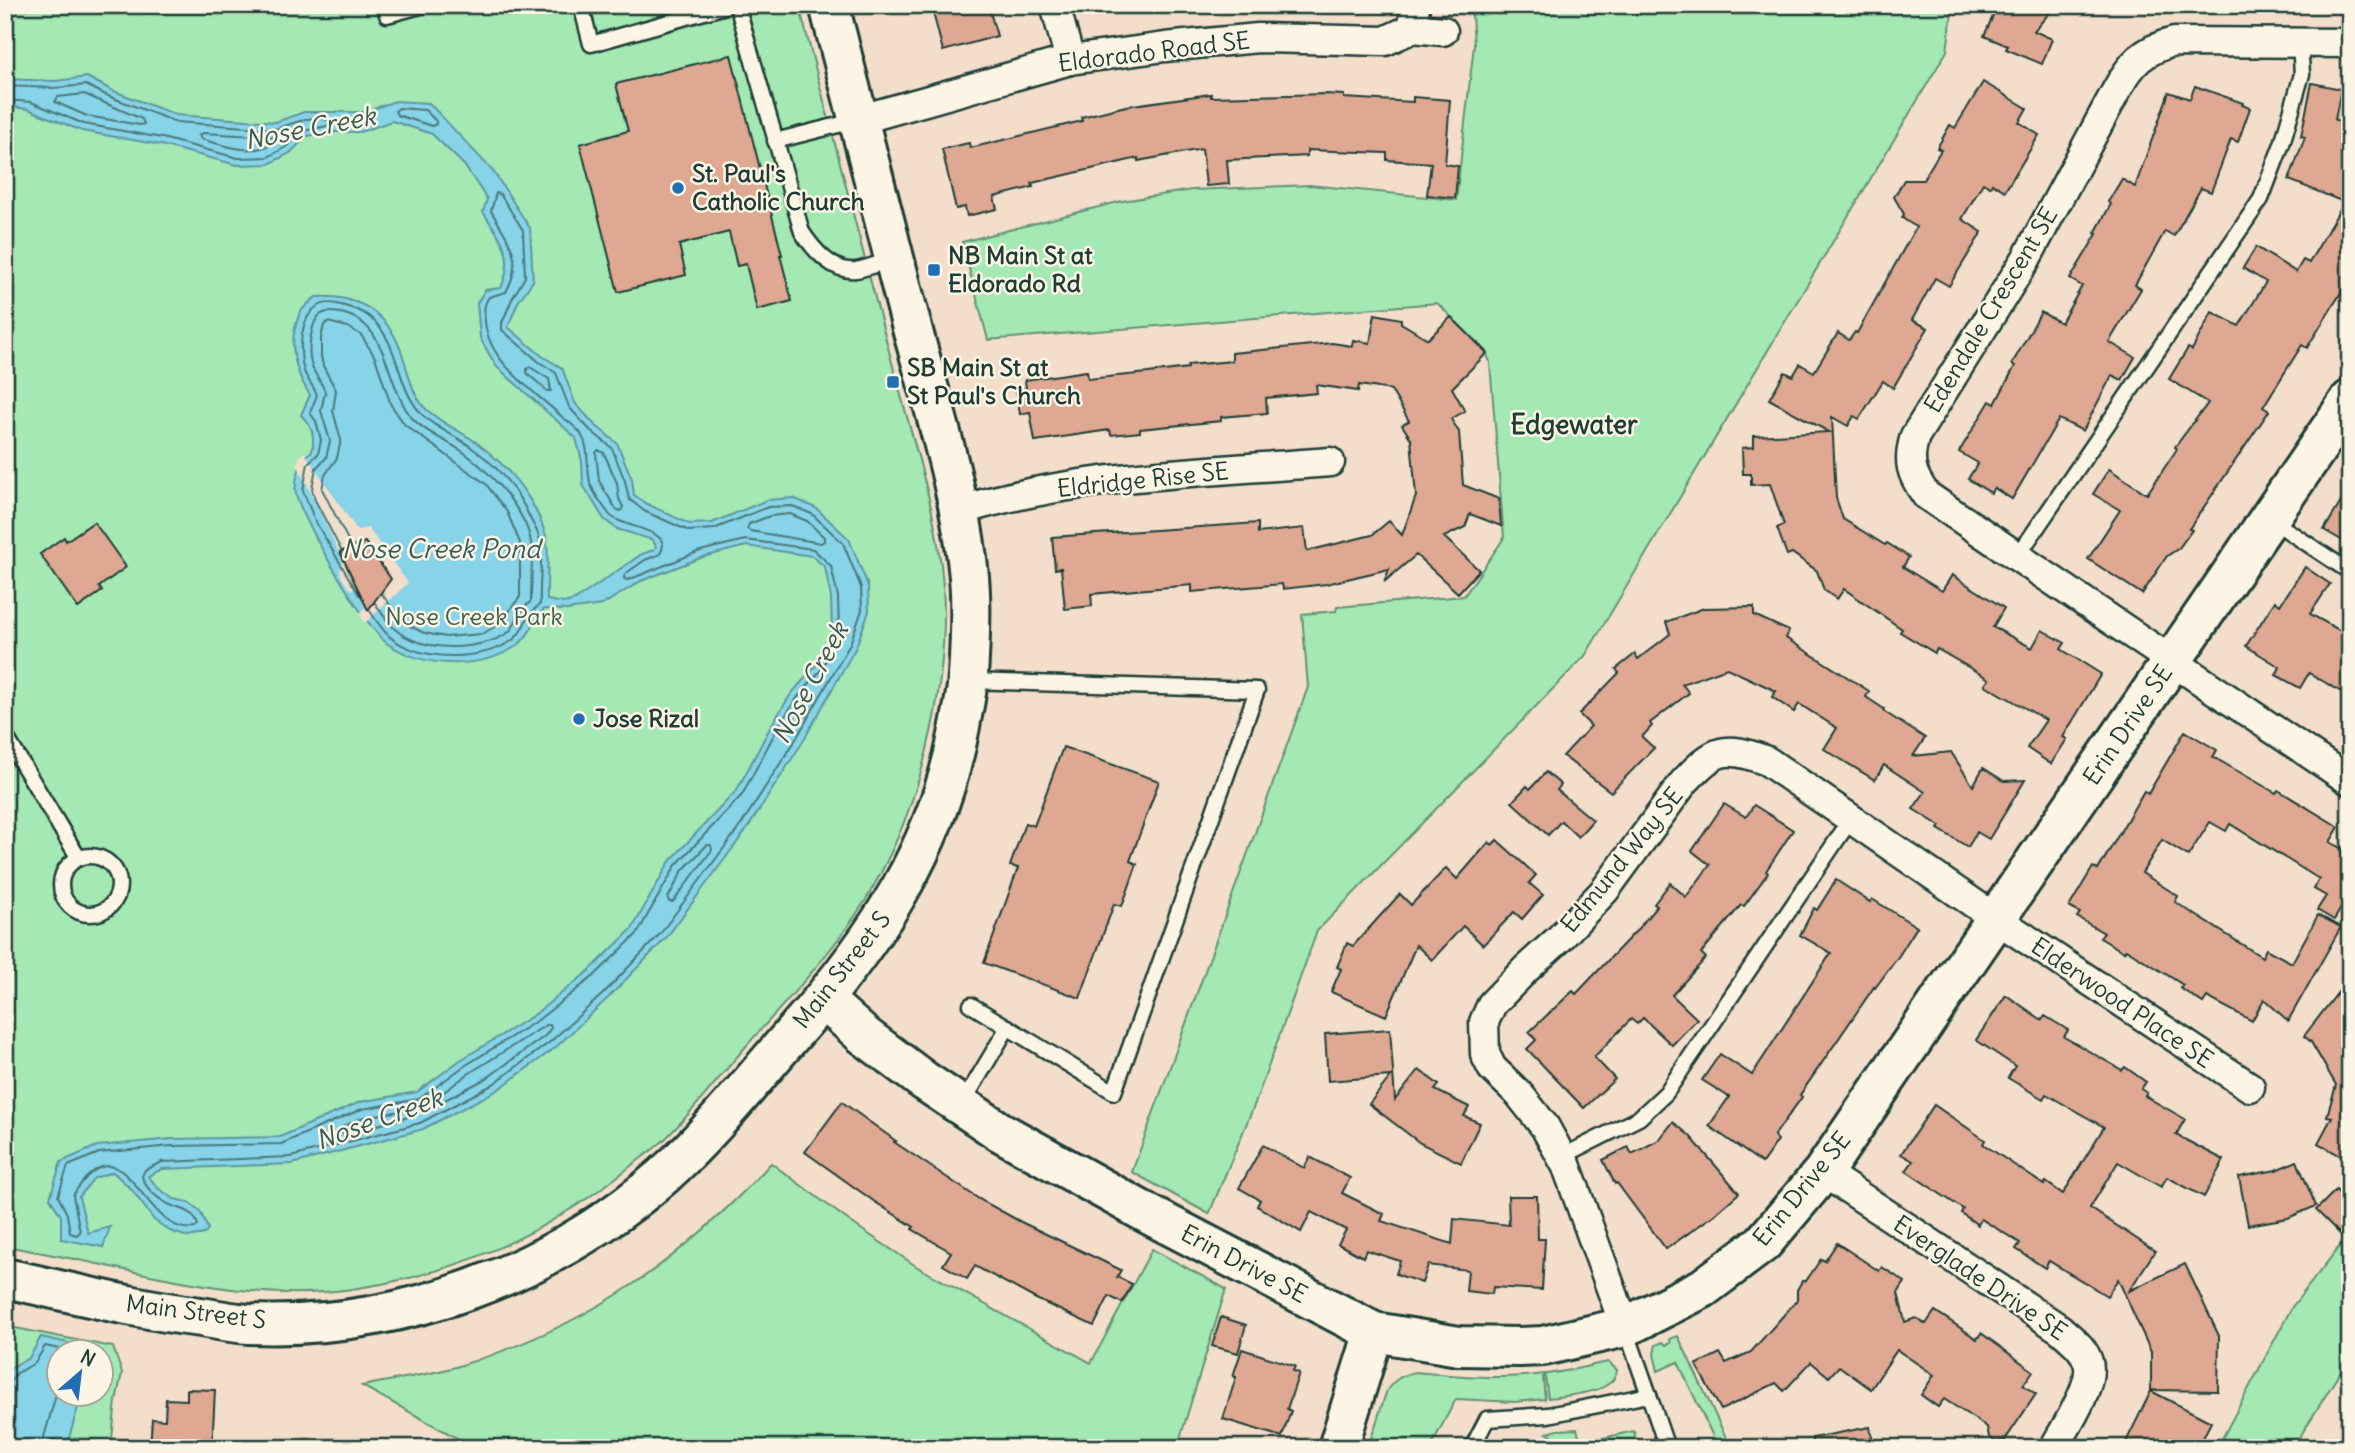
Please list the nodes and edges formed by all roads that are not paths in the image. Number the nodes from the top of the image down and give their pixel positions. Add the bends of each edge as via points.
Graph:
1 (385, 5) edge
2 (424, 5) edge
3 (581, 5) edge
4 (729, 5) edge
5 (737, 5) edge
6 (829, 5) edge
7 (1055, 5) edge
8 (1414, 17) edge
9 (1443, 31) dead end
10 (2300, 43) junction
11 (2350, 43) edge
12 (1070, 60) junction
13 (858, 120) junction
14 (775, 141) junction
15 (895, 259) junction
16 (2350, 400) edge
17 (1330, 462) dead end
18 (958, 511) junction
19 (2269, 518) junction
20 (2017, 557) junction
21 (2350, 572) edge
22 (2171, 661) junction
23 (968, 680) junction
24 (5, 735) edge
25 (2350, 781) edge
26 (1851, 819) junction
27 (78, 857) junction
28 (1995, 918) junction
29 (823, 999) junction
30 (971, 1005) dead end
31 (1008, 1027) junction
32 (2250, 1087) dead end
33 (961, 1107) junction
34 (1561, 1157) junction
35 (1823, 1172) junction
36 (5, 1278) edge
37 (1625, 1327) junction
38 (1374, 1332) junction
39 (1649, 1395) junction
40 (1338, 1448) edge
41 (1472, 1448) edge
42 (1667, 1448) edge
43 (2054, 1448) edge

1 - 2 lane via 387,15
3 - 4 lane via 591,44
5 - 14 lane
6 - 13 street, Main Street S
7 - 12 street
8 - 9 street, Eldorado Road SE
8 - 12 street, Eldorado Road SE via 1385,41 1258,38
10 - 11 street, Edendale Crescent SE
10 - 20 lane via 2302,74 2261,199
10 - 20 street, Edendale Crescent SE via 2174,42 2145,53 2132,65 2026,259 1915,436 1912,471 1926,495
12 - 13 street, Eldorado Road SE
13 - 14 lane
13 - 15 street, Main Street S
14 - 15 lane via 798,221 814,251 853,271
15 - 18 street, Main Street S
16 - 19 street, Erin Drive SE
17 - 18 street, Eldridge Rise SE via 1092,482 1012,495
18 - 23 street, Main Street S via 969,579
19 - 21 lane
19 - 22 street, Erin Drive SE
20 - 22 street, Edendale Crescent SE
22 - 25 street, Edendale Crescent SE
22 - 28 street, Erin Drive SE
23 - 29 street, Main Street S via 955,755 933,824 891,908
23 - 31 lane via 1256,690 1114,1092
24 - 27 lane
26 - 28 street, Edmund Way SE
26 - 34 lane via 1666,1093 1639,1118
26 - 34 street, Edmund Way SE via 1767,761 1742,752 1720,751 1684,782 1600,895 1492,1004 1484,1023 1485,1054 1545,1127
27 - 27 lane via 63,873 62,893 73,909 93,914 104,911 118,896 117,871 102,857
28 - 32 street, Elderwood Place SE
28 - 35 street, Erin Drive SE
29 - 33 street, Erin Drive SE via 862,1034
29 - 36 street, Main Street S via 654,1183 595,1229 530,1265 463,1292 402,1310 323,1322 249,1324 165,1313
30 - 31 lane
31 - 33 lane
33 - 38 street, Erin Drive SE via 1092,1184
34 - 37 street, Edmund Way SE
35 - 37 street, Erin Drive SE via 1763,1242 1703,1288
35 - 43 street, Everglade Drive SE via 2080,1347 2089,1364 2087,1383
37 - 38 street, Erin Drive SE via 1520,1347 1459,1346
37 - 39 lane
38 - 40 street
39 - 41 lane via 1548,1415 1487,1419
39 - 42 lane

